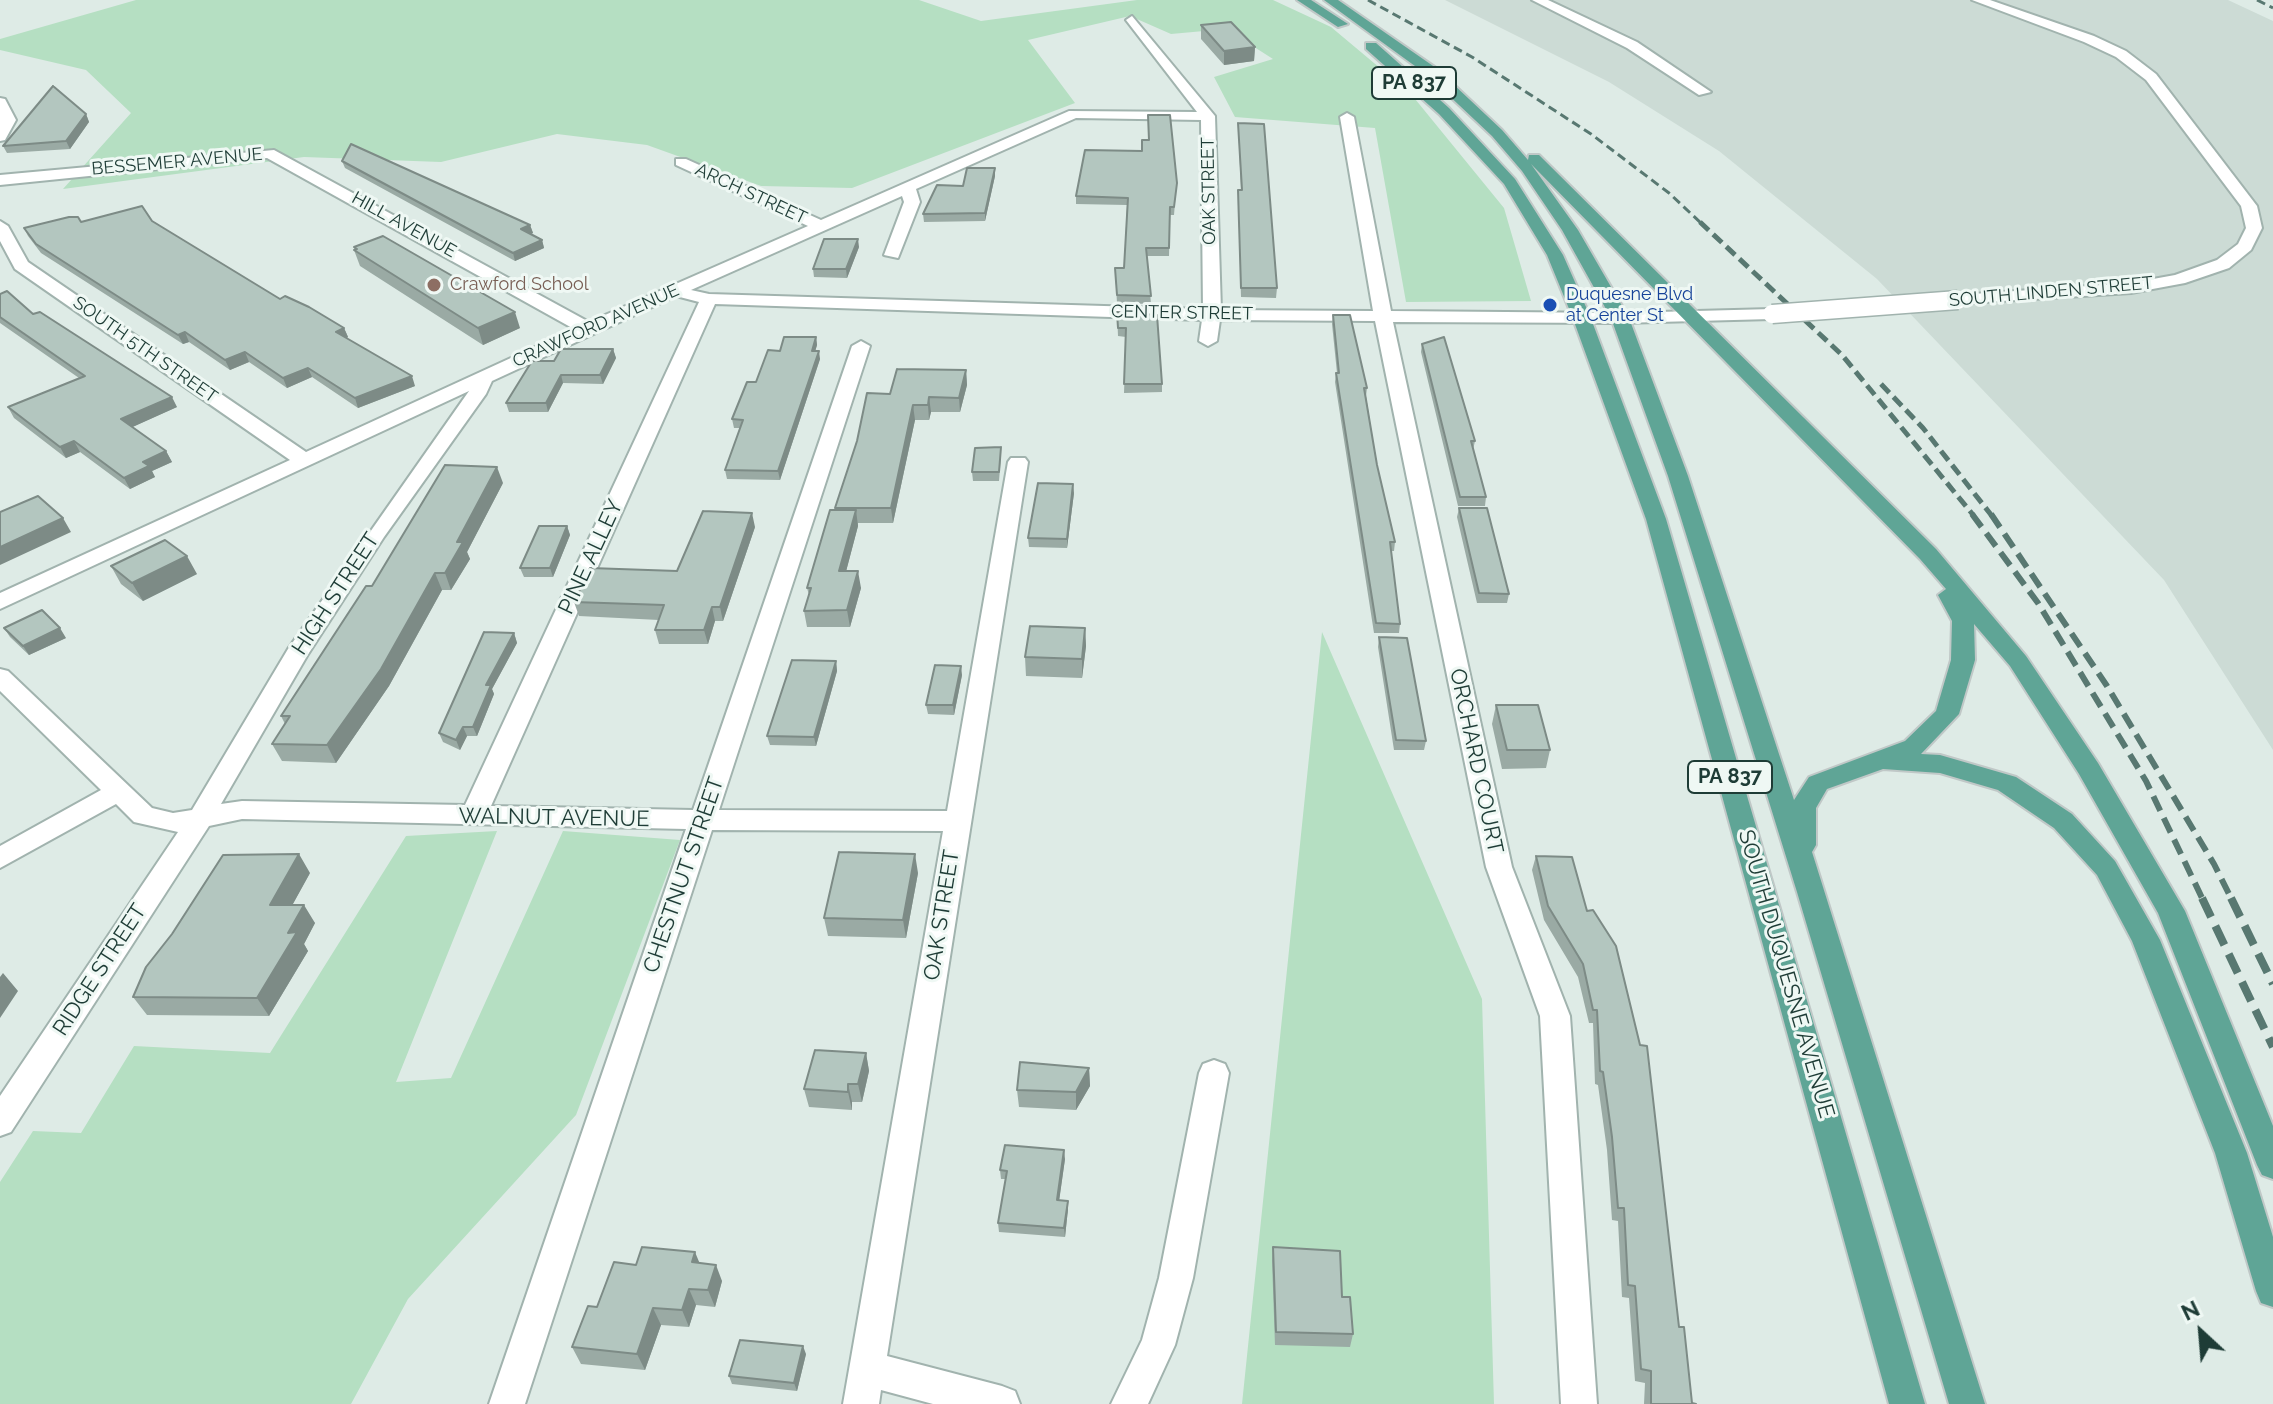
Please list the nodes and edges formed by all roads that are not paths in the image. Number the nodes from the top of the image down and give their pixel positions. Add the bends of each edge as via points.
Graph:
1 (1303, 0) edge
2 (1330, 0) edge
3 (1538, 0) edge
4 (1978, 0) edge
5 (1132, 20) dead end
6 (1431, 71) junction
7 (1704, 92) dead end
8 (0, 102) edge
9 (1208, 116) junction
10 (1347, 117) dead end
11 (0, 137) edge
12 (681, 162) dead end
13 (0, 180) edge
14 (908, 188) junction
15 (345, 192) joint
16 (0, 226) edge
17 (821, 226) junction
18 (892, 255) dead end
19 (674, 291) junction
20 (709, 299) junction
21 (1212, 315) junction
22 (1383, 316) junction
23 (1581, 316) junction
24 (1691, 317) junction
25 (1620, 318) junction
26 (588, 329) junction
27 (1208, 341) dead end
28 (861, 346) dead end
29 (484, 377) junction
30 (304, 460) junction
31 (1018, 462) dead end
32 (1928, 554) junction
33 (0, 602) edge
34 (0, 677) edge
35 (1881, 760) junction
36 (119, 791) junction
37 (473, 816) junction
38 (200, 819) junction
39 (703, 820) junction
40 (958, 821) junction
41 (0, 858) edge
42 (1803, 868) junction
43 (1214, 1073) dead end
44 (0, 1122) edge
45 (2273, 1165) edge
46 (2273, 1291) edge
47 (867, 1369) junction
48 (507, 1404) edge
49 (861, 1404) edge
50 (1002, 1404) edge
51 (1129, 1404) edge
52 (1579, 1404) edge
53 (1907, 1404) edge
54 (1967, 1404) edge

1 - 23 main road, SOUTH DUQUESNE AVENUE / PA 837 via 1392,63 1510,182 1555,255
2 - 6 main road, SOUTH DUQUESNE AVENUE / PA 837
3 - 7 street via 1632,45
4 - 24 street, SOUTH LINDEN STREET, bridge via 2089,39 2151,77 2249,206 2254,228 2245,247 2223,264 2131,288
5 - 9 street, OAK STREET
6 - 24 main road, PA 837 via 1513,137
6 - 25 main road, SOUTH DUQUESNE AVENUE via 1527,168
8 - 11 street via 9,120
9 - 14 street, CRAWFORD AVENUE via 1074,114
9 - 21 street, OAK STREET
10 - 22 street, ORCHARD COURT
12 - 17 street, ARCH STREET
13 - 15 street, BESSEMER AVENUE via 269,153
14 - 17 street, CRAWFORD AVENUE
14 - 18 street via 912,202
15 - 26 street, HILL AVENUE
16 - 30 street, SOUTH 5TH STREET via 21,265
17 - 19 street, CRAWFORD AVENUE
19 - 20 street, CENTER STREET
19 - 26 street, CRAWFORD AVENUE
20 - 21 street, CENTER STREET
20 - 37 street, PINE ALLEY
21 - 22 street, CENTER STREET
21 - 27 street, OAK STREET
22 - 23 street, CENTER STREET
22 - 52 street, ORCHARD COURT via 1499,867 1555,1016
23 - 25 street, CENTER STREET
23 - 53 main road, SOUTH DUQUESNE AVENUE / PA 837 via 1656,519
24 - 25 street, CENTER STREET
24 - 32 main road, PA 837
25 - 42 main road, SOUTH DUQUESNE AVENUE via 1678,476
26 - 29 street, CRAWFORD AVENUE
28 - 39 street, CHESTNUT STREET
29 - 30 street, CRAWFORD AVENUE
29 - 38 street, HIGH STREET via 296,654
30 - 33 street, CRAWFORD AVENUE
31 - 40 street, OAK STREET
32 - 35 main road via 1963,621 1963,660 1947,714 1914,747
32 - 45 main road, PA 837 via 2018,661 2089,769 2171,911
34 - 36 street, WALNUT AVENUE
35 - 42 main road via 1818,783 1803,807
35 - 46 main road via 1940,764 2007,783 2063,821 2106,868 2146,940 2225,1139
36 - 38 street, WALNUT AVENUE via 153,819
36 - 41 street
37 - 38 street, WALNUT AVENUE via 242,810
37 - 39 street, WALNUT AVENUE
38 - 44 street, RIDGE STREET
39 - 40 street, WALNUT AVENUE
39 - 48 street, CHESTNUT STREET
40 - 47 street, OAK STREET
42 - 54 main road, SOUTH DUQUESNE AVENUE
43 - 51 street via 1176,1278 1158,1345
47 - 49 street, OAK STREET
47 - 50 street

